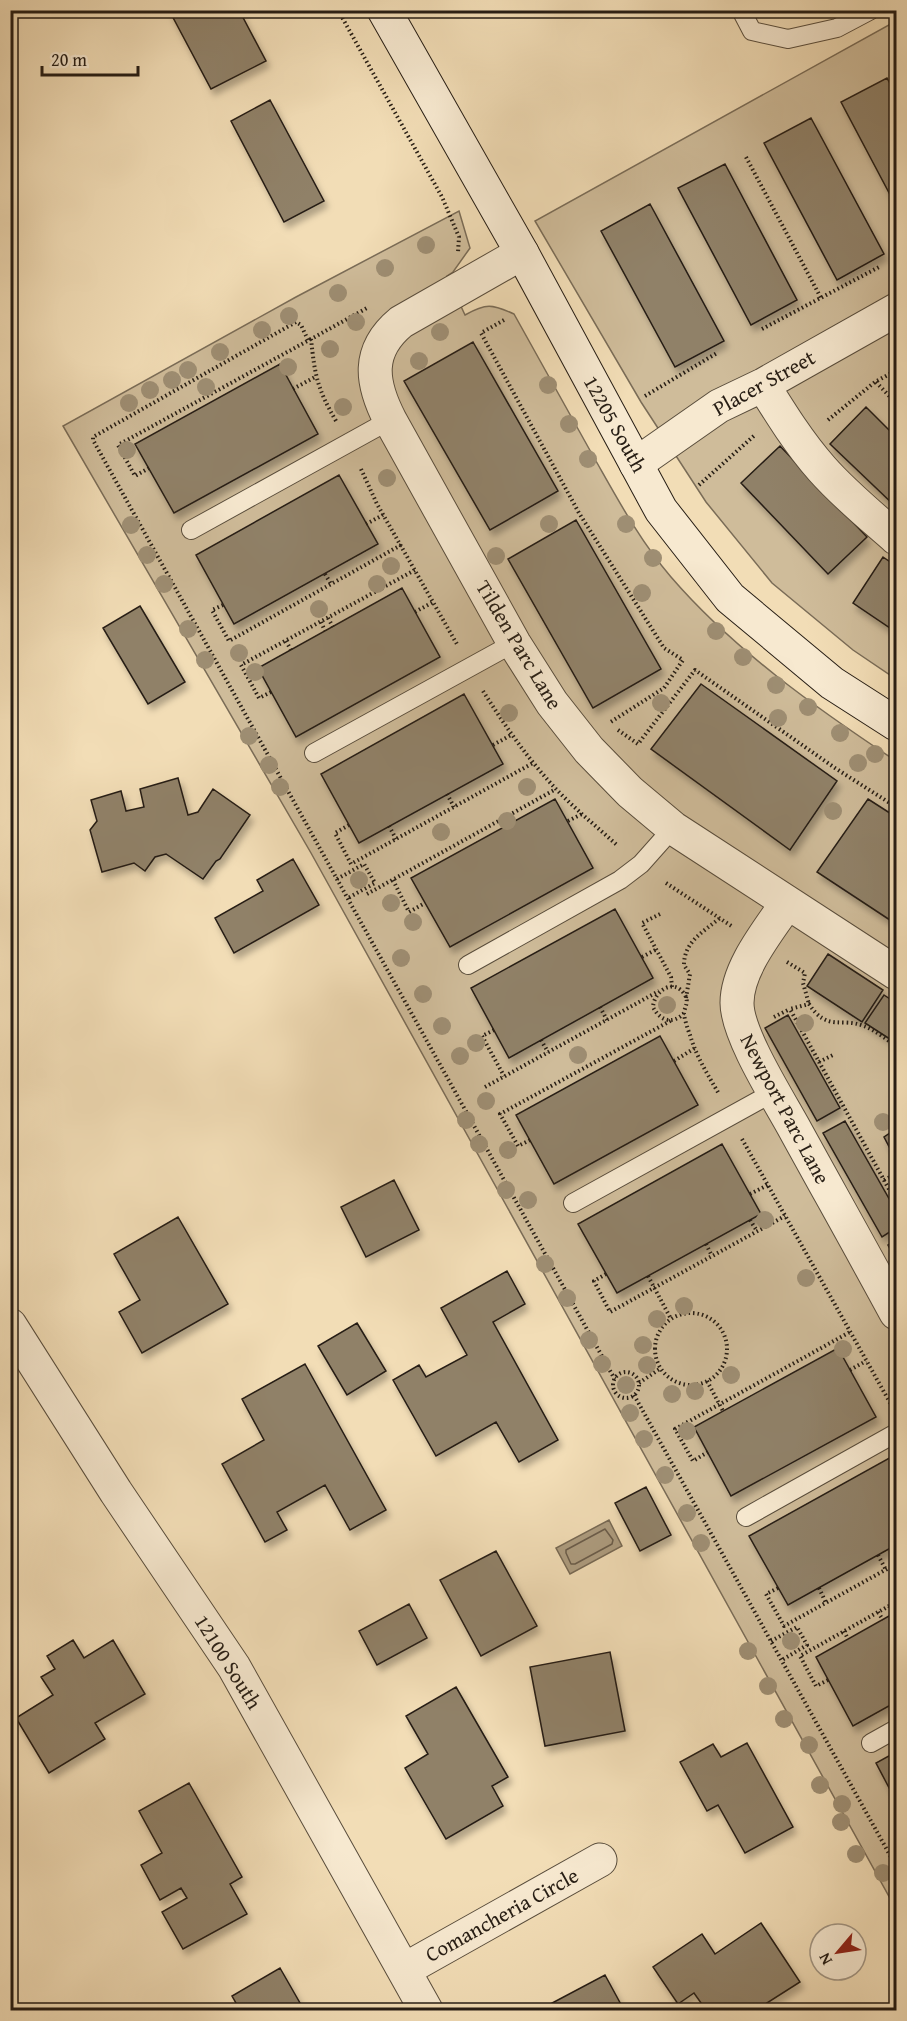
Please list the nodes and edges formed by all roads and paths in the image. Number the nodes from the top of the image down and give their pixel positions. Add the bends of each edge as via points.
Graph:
1 (338, 10) edge
2 (384, 10) edge
3 (741, 10) edge
4 (871, 10) edge
5 (746, 157) dead end
6 (522, 253) junction
7 (453, 261) dead end
8 (881, 266) dead end
9 (821, 298) junction
10 (897, 310) edge
11 (504, 320) dead end
12 (762, 329) dead end
13 (717, 353) dead end
14 (895, 371) edge
15 (315, 376) dead end
16 (241, 377) junction
17 (876, 382) junction
18 (246, 383) dead end
19 (763, 385) junction
20 (293, 389) dead end
21 (207, 396) junction
22 (645, 396) dead end
23 (197, 401) junction
24 (211, 402) dead end
25 (897, 403) edge
26 (201, 408) dead end
27 (162, 420) junction
28 (390, 420) junction
29 (828, 420) dead end
30 (166, 427) dead end
31 (759, 431) dead end
32 (636, 464) junction
33 (149, 468) dead end
34 (361, 469) dead end
35 (699, 485) dead end
36 (383, 515) junction
37 (366, 524) dead end
38 (191, 530) dead end
39 (897, 538) edge
40 (401, 545) junction
41 (415, 570) junction
42 (325, 574) dead end
43 (331, 584) junction
44 (434, 602) junction
45 (223, 605) dead end
46 (415, 612) dead end
47 (328, 618) junction
48 (321, 622) junction
49 (333, 627) dead end
50 (325, 631) dead end
51 (286, 641) junction
52 (514, 644) junction
53 (459, 646) dead end
54 (291, 650) dead end
55 (483, 691) dead end
56 (271, 692) dead end
57 (897, 724) edge
58 (511, 735) junction
59 (492, 745) dead end
60 (314, 753) dead end
61 (533, 763) junction
62 (556, 789) junction
63 (447, 794) dead end
64 (454, 807) junction
65 (897, 807) edge
66 (518, 810) junction
67 (582, 814) junction
68 (522, 817) dead end
69 (567, 821) dead end
70 (349, 825) dead end
71 (389, 826) dead end
72 (673, 828) junction
73 (484, 830) junction
74 (474, 835) junction
75 (487, 836) dead end
76 (396, 839) junction
77 (478, 841) dead end
78 (618, 846) dead end
79 (439, 854) junction
80 (442, 861) dead end
81 (337, 879) junction
82 (393, 880) junction
83 (666, 883) dead end
84 (368, 894) dead end
85 (348, 898) junction
86 (425, 903) dead end
87 (787, 903) junction
88 (660, 914) dead end
89 (720, 918) junction
90 (741, 932) dead end
91 (657, 950) junction
92 (642, 957) dead end
93 (783, 959) dead end
94 (468, 965) dead end
95 (897, 973) edge
96 (672, 987) junction
97 (659, 991) junction
98 (686, 998) junction
99 (809, 1004) junction
100 (600, 1007) dead end
101 (684, 1013) junction
102 (607, 1020) junction
103 (672, 1020) junction
104 (494, 1030) dead end
105 (541, 1040) dead end
106 (624, 1046) junction
107 (897, 1046) edge
108 (695, 1048) junction
109 (548, 1052) junction
110 (628, 1053) dead end
111 (833, 1054) dead end
112 (674, 1061) dead end
113 (819, 1062) junction
114 (589, 1066) junction
115 (580, 1070) junction
116 (593, 1073) dead end
117 (504, 1076) junction
118 (585, 1077) dead end
119 (485, 1087) dead end
120 (544, 1090) junction
121 (774, 1092) junction
122 (719, 1095) dead end
123 (548, 1098) dead end
124 (742, 1139) dead end
125 (530, 1140) dead end
126 (897, 1174) edge
127 (884, 1180) junction
128 (768, 1185) junction
129 (750, 1194) dead end
130 (897, 1202) edge
131 (573, 1203) dead end
132 (785, 1215) junction
133 (750, 1220) dead end
134 (757, 1231) junction
135 (706, 1244) dead end
136 (712, 1256) junction
137 (606, 1274) dead end
138 (648, 1276) dead end
139 (654, 1288) junction
140 (897, 1313) edge
141 (671, 1319) junction
142 (10, 1325) edge
143 (850, 1332) junction
144 (799, 1360) junction
145 (866, 1361) junction
146 (804, 1366) dead end
147 (661, 1368) junction
148 (850, 1370) dead end
149 (616, 1378) junction
150 (764, 1380) junction
151 (706, 1381) junction
152 (639, 1383) junction
153 (753, 1386) junction
154 (767, 1387) dead end
155 (757, 1392) dead end
156 (634, 1395) junction
157 (719, 1404) junction
158 (893, 1409) dead end
159 (723, 1411) dead end
160 (897, 1433) edge
161 (708, 1452) dead end
162 (746, 1517) dead end
163 (878, 1555) dead end
164 (897, 1564) edge
165 (886, 1570) junction
166 (778, 1588) dead end
167 (819, 1588) dead end
168 (897, 1602) edge
169 (826, 1603) junction
170 (889, 1606) junction
171 (878, 1612) junction
172 (894, 1614) dead end
173 (883, 1620) dead end
174 (844, 1631) junction
175 (848, 1639) dead end
176 (771, 1641) junction
177 (782, 1660) junction
178 (828, 1680) dead end
179 (897, 1729) edge
180 (871, 1743) dead end
181 (897, 1819) edge
182 (897, 1828) edge
183 (600, 1860) dead end
184 (897, 1866) edge
185 (404, 1970) junction
186 (426, 2010) edge

1 - 7 path via 442,197 459,237 459,251
2 - 6 street, 12205 South
3 - 4 lane via 752,31 788,39 837,28
5 - 9 path
6 - 28 street, Tilden Parc Lane via 401,322 387,334 378,350 375,369 376,386
6 - 32 street, 12205 South
8 - 9 path
9 - 12 path
10 - 19 street, Placer Street
11 - 65 path via 481,333 579,513 664,648 683,660 664,688 603,726 614,727 638,744 695,670
13 - 22 path
14 - 17 path
15 - 20 path
16 - 18 path
16 - 21 path
16 - 81 path via 310,339 301,325 296,322 93,440
17 - 25 path
17 - 29 path
19 - 32 street, Placer Street via 719,406
19 - 39 street via 822,470
21 - 23 path
21 - 24 path
23 - 26 path
23 - 27 path
27 - 30 path
27 - 33 path via 118,445 135,476
28 - 38 lane
28 - 52 street, Tilden Parc Lane
31 - 35 path
32 - 57 street, 12205 South via 661,510 730,598 832,684
34 - 36 path
36 - 37 path
36 - 40 path
40 - 41 path
40 - 43 path
41 - 44 path
41 - 47 path
42 - 43 path
43 - 45 path via 229,641 213,610
44 - 46 path
44 - 53 path
47 - 48 path
47 - 49 path
48 - 50 path
48 - 51 path
51 - 54 path
51 - 56 path via 241,665 260,698
52 - 60 lane
52 - 72 street, Tilden Parc Lane via 552,703 589,750
55 - 58 path
58 - 59 path
58 - 61 path
61 - 62 path
61 - 64 path
62 - 66 path
62 - 67 path
63 - 64 path
64 - 76 path
66 - 68 path
66 - 73 path
67 - 69 path
67 - 78 path
70 - 76 path via 335,833 351,864
71 - 76 path
72 - 87 street, Tilden Parc Lane
72 - 94 lane via 641,864 620,880
73 - 74 path
73 - 75 path
74 - 77 path
74 - 79 path
79 - 80 path
79 - 82 path
81 - 85 path
81 - 85 path via 364,864 375,883
82 - 84 path
82 - 86 path via 409,912
83 - 89 path
85 - 149 path
87 - 95 street, Tilden Parc Lane
87 - 121 street, Newport Parc Lane via 744,972 737,1002 743,1032
88 - 91 path via 642,923
89 - 90 path
89 - 98 path via 686,950 684,965 690,974
91 - 92 path
91 - 96 path
93 - 99 path via 805,973 803,983
96 - 97 path
96 - 98 path
97 - 102 path
97 - 103 path via 653,1007 659,1016
98 - 101 path
99 - 107 path via 821,1018 862,1025
99 - 113 path via 790,1009
100 - 102 path
101 - 103 path
101 - 108 path
102 - 109 path
103 - 106 path
104 - 117 path via 482,1036
105 - 109 path
106 - 110 path
106 - 114 path
108 - 112 path
108 - 122 path
109 - 117 path
111 - 113 path
113 - 127 path
114 - 115 path
114 - 116 path
115 - 118 path
115 - 120 path
117 - 119 path
120 - 123 path
120 - 125 path via 500,1114 518,1146
121 - 131 lane
121 - 140 street, Newport Parc Lane
124 - 128 path
126 - 127 path
127 - 130 path
128 - 129 path
128 - 132 path
132 - 134 path
132 - 143 path
133 - 134 path
134 - 136 path
135 - 136 path
136 - 139 path
137 - 139 path via 594,1281 610,1312
138 - 139 path
139 - 141 path
141 - 147 path via 657,1337 655,1349
141 - 151 path via 682,1314 705,1316 722,1332 726,1355 715,1376
142 - 185 street, 12100 South via 234,1667
143 - 144 path
143 - 145 path
144 - 146 path
144 - 150 path
145 - 148 path
145 - 158 path
147 - 151 path via 682,1384
147 - 152 path
149 - 152 path via 631,1373
149 - 156 path via 616,1394 624,1398
150 - 153 path
150 - 154 path
151 - 157 path
152 - 156 path
153 - 155 path
153 - 157 path
156 - 176 path
157 - 159 path
157 - 161 path via 675,1428 693,1461
160 - 162 lane
163 - 165 path
164 - 165 path
165 - 169 path
166 - 169 path via 766,1594 784,1626
167 - 169 path
168 - 170 path
170 - 171 path
170 - 172 path
171 - 173 path
171 - 174 path
174 - 175 path
174 - 178 path via 800,1656 816,1686
176 - 177 path
176 - 177 path via 797,1627 807,1645
177 - 184 path
179 - 180 lane
181 - 182 path via 892,1821
183 - 185 street, Comancheria Circle
185 - 186 street, 12100 South

